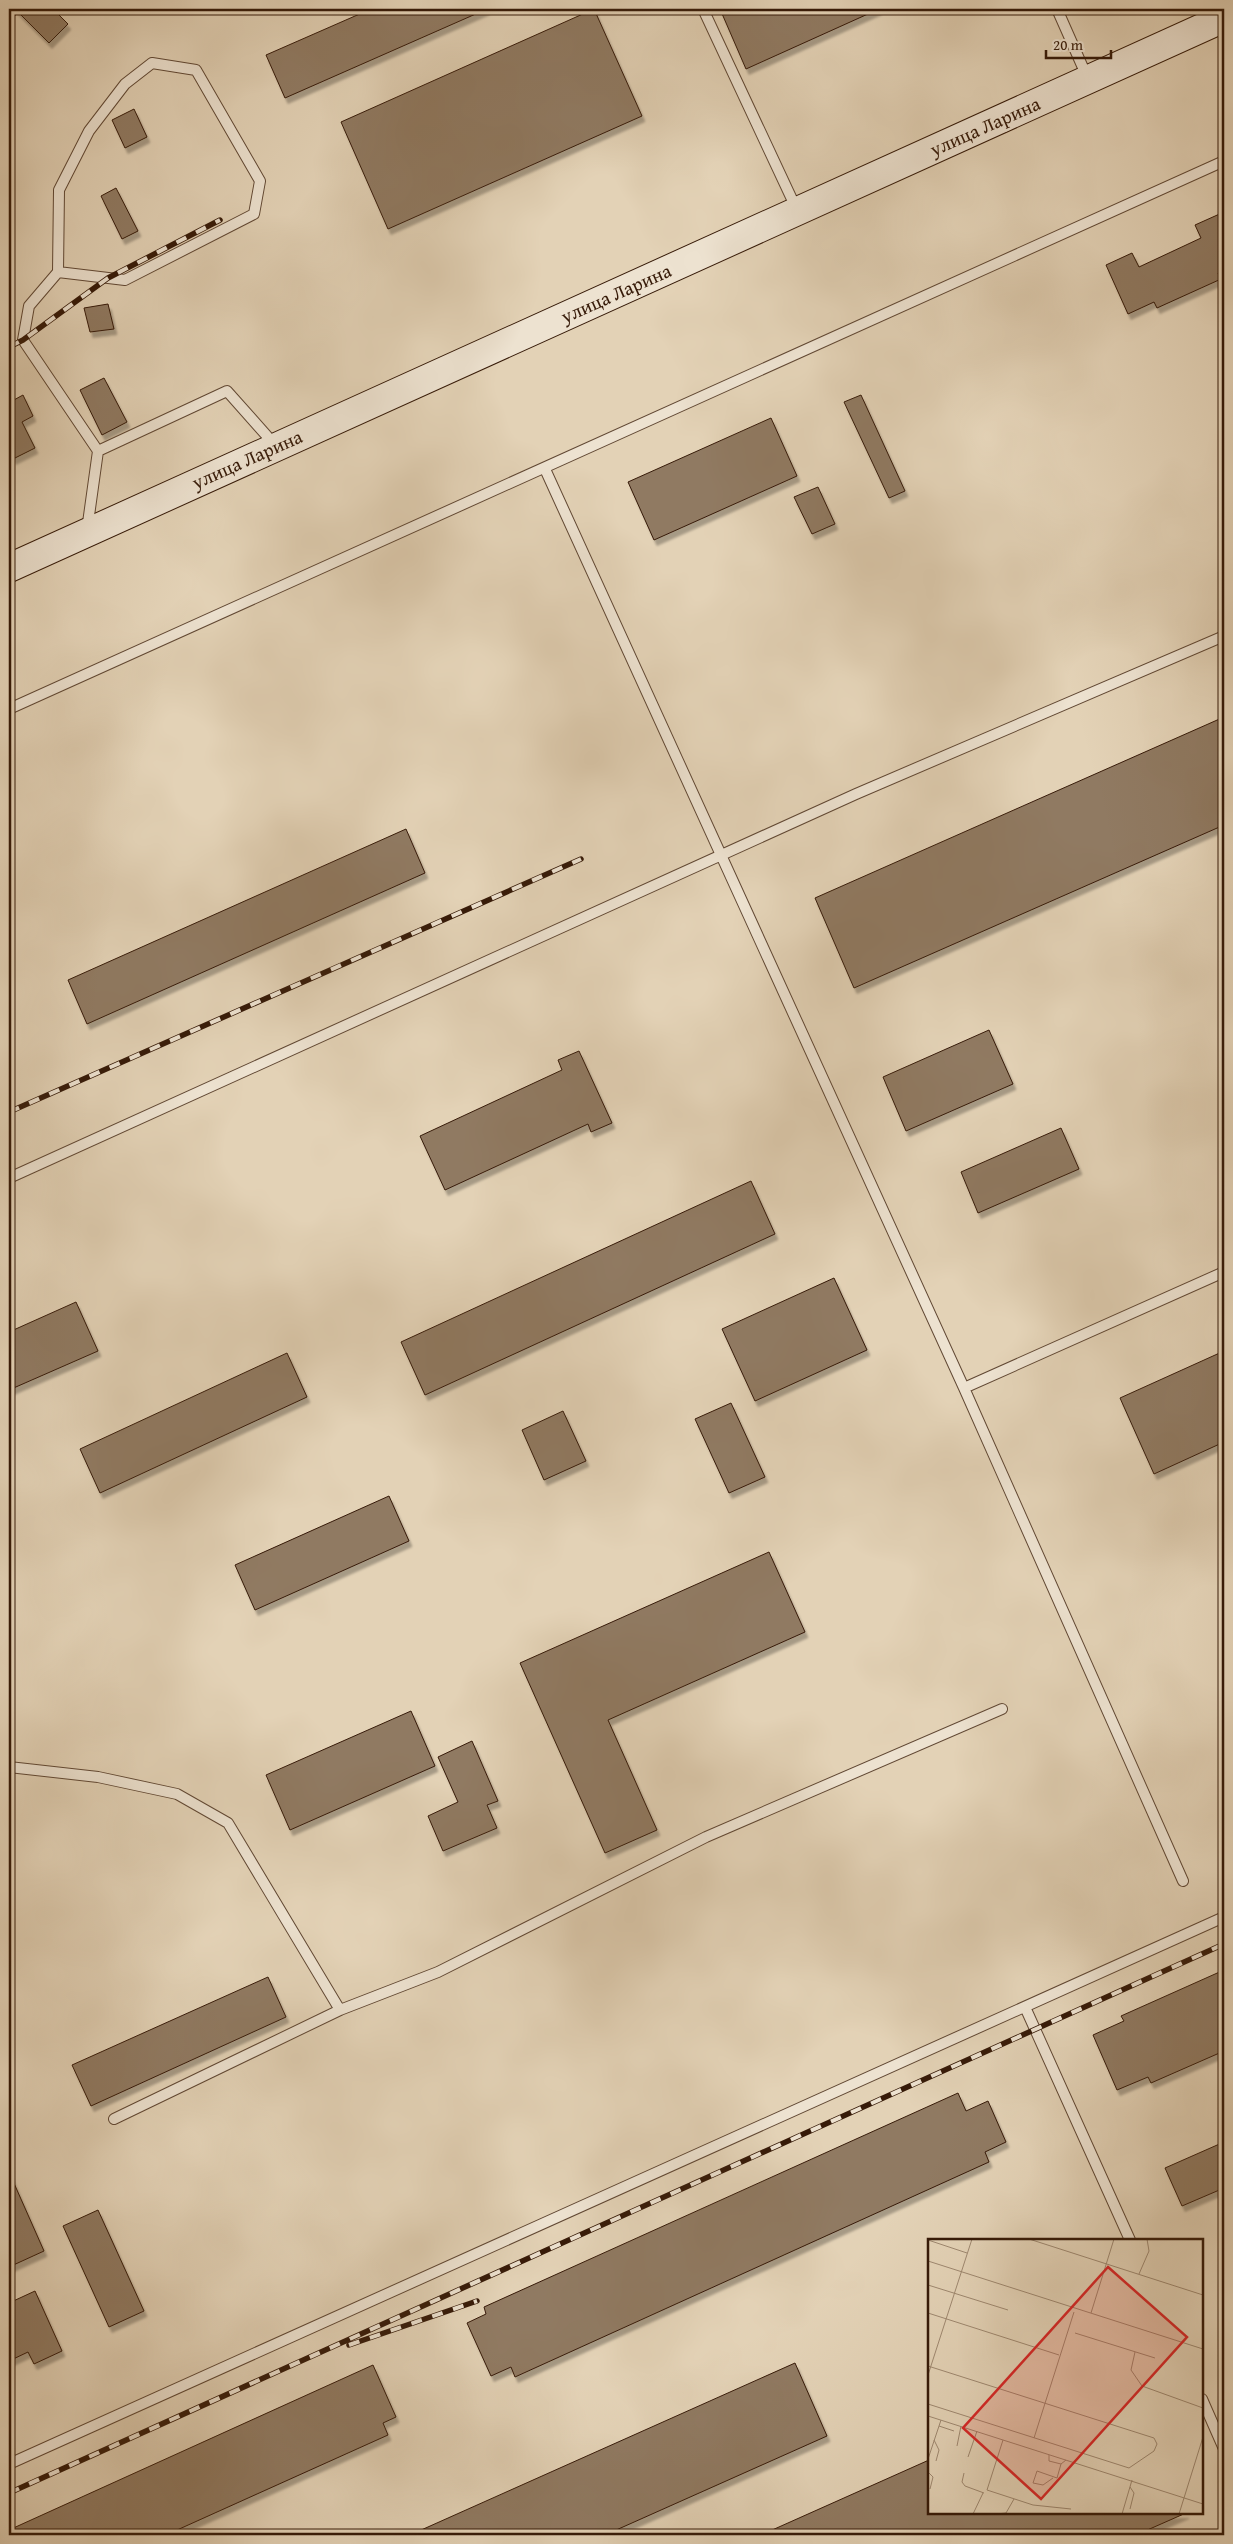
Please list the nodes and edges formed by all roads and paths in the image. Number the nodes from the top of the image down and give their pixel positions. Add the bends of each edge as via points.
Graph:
1 (703, 9) edge
2 (1057, 9) edge
3 (1224, 18) edge
4 (1088, 80) junction
5 (1224, 161) edge
6 (797, 211) junction
7 (58, 272) junction
8 (276, 446) junction
9 (98, 451) junction
10 (545, 469) junction
11 (87, 531) junction
12 (9, 568) edge
13 (1224, 636) edge
14 (9, 710) edge
15 (723, 855) junction
16 (9, 1178) edge
17 (1224, 1272) edge
18 (964, 1388) junction
19 (1002, 1709) dead end
20 (9, 1767) edge
21 (1183, 1881) dead end
22 (1224, 1917) edge
23 (1025, 2007) junction
24 (340, 2010) junction
25 (114, 2119) dead end
26 (1130, 2239) edge
27 (1203, 2401) edge
28 (1224, 2449) edge
29 (9, 2464) edge

1 - 6 lane
2 - 4 lane
3 - 4 street, улица Ларина
4 - 6 street, улица Ларина
5 - 10 lane
6 - 8 street, улица Ларина
7 - 7 lane via 125,280 254,214 260,181 196,70 152,63 125,84 89,131 59,190
7 - 9 lane via 29,306 23,340
8 - 9 lane via 227,391
8 - 11 street, улица Ларина
9 - 11 lane
10 - 14 lane
10 - 15 lane
11 - 12 street, улица Ларина
13 - 15 lane via 865,790
15 - 16 lane
15 - 18 lane
17 - 18 lane
18 - 21 lane
19 - 24 lane via 706,1837 438,1972
20 - 24 lane via 98,1777 177,1794 228,1823
22 - 23 lane
23 - 26 lane
23 - 29 lane
24 - 25 lane
27 - 28 lane

